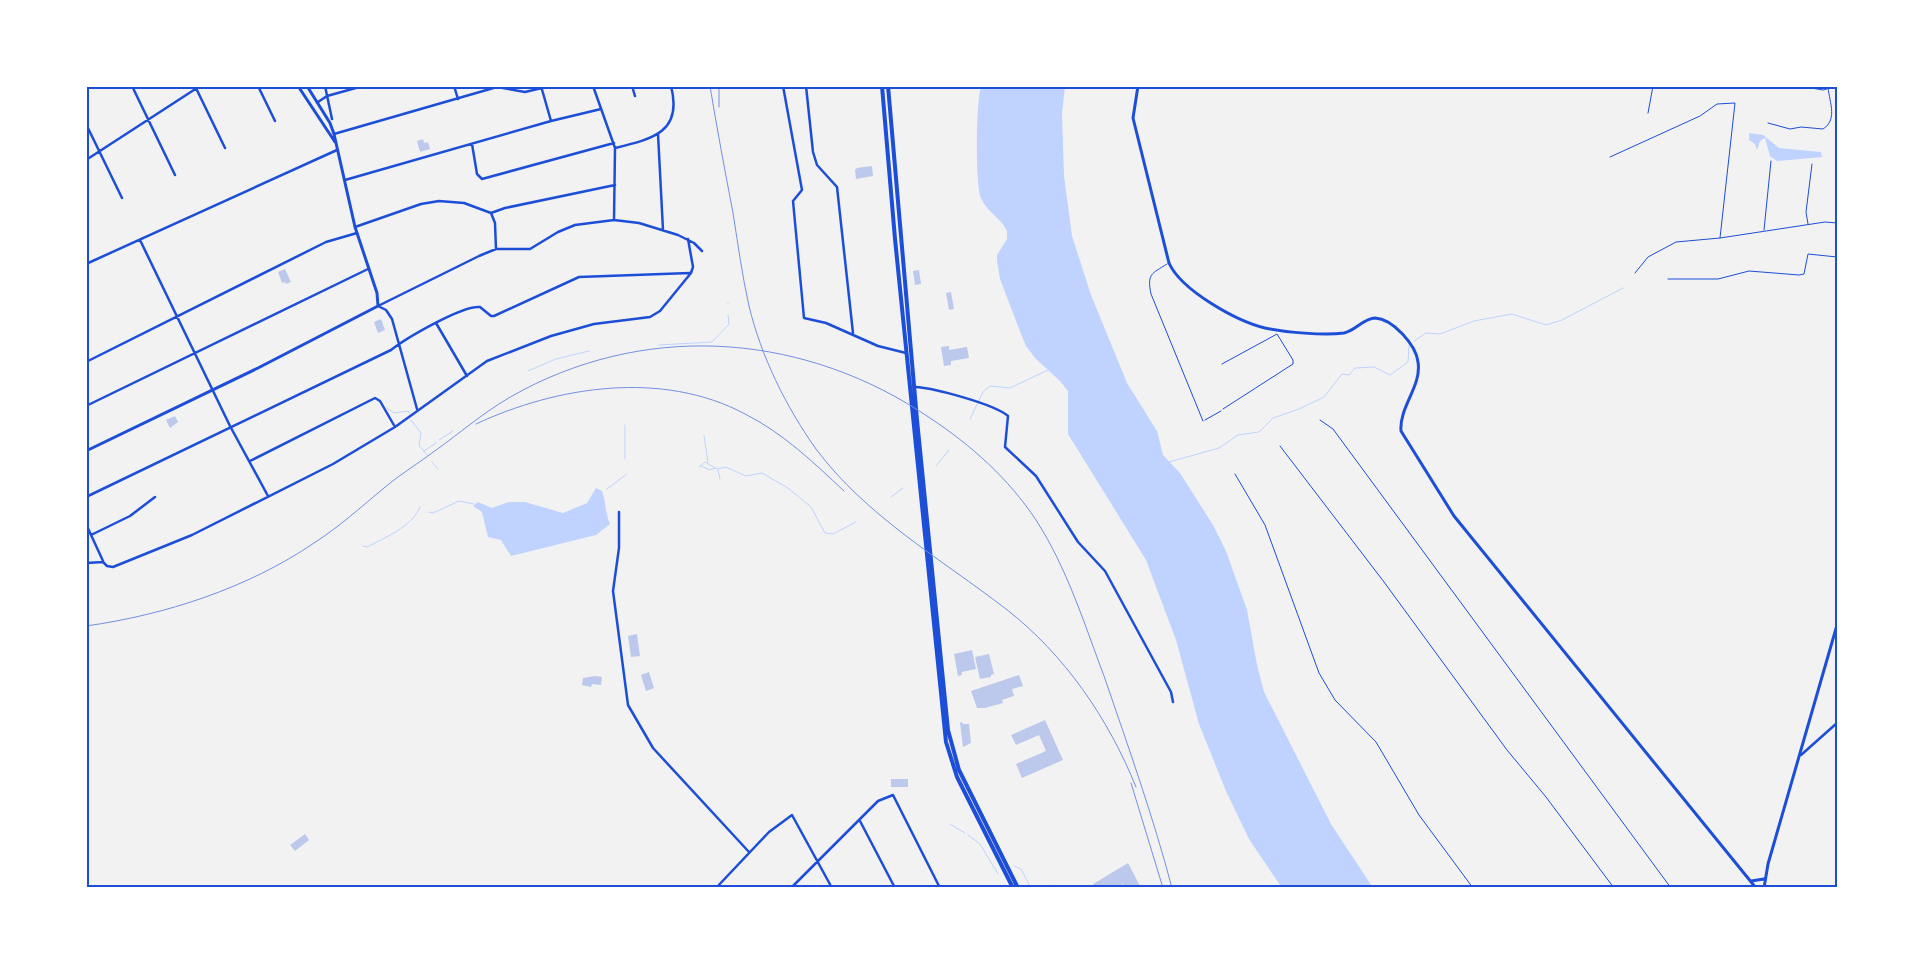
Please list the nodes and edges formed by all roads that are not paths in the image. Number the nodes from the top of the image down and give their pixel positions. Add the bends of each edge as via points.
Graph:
1 (132, 86) edge
2 (200, 86) edge
3 (258, 86) edge
4 (298, 86) edge
5 (307, 86) edge
6 (325, 86) edge
7 (363, 86) edge
8 (454, 86) edge
9 (593, 86) edge
10 (632, 86) edge
11 (672, 86) edge
12 (783, 86) edge
13 (806, 86) edge
14 (882, 86) edge
15 (888, 86) edge
16 (1138, 86) edge
17 (1653, 86) edge
18 (1799, 86) edge
19 (497, 87) edge
20 (541, 87) edge
21 (195, 88) edge
22 (1827, 88) edge
23 (882, 93) junction
24 (888, 93) junction
25 (328, 96) junction
26 (635, 96) dead end
27 (458, 98) junction
28 (317, 102) junction
29 (601, 109) junction
30 (1648, 113) dead end
31 (148, 120) junction
32 (331, 121) junction
33 (551, 121) junction
34 (275, 122) dead end
35 (1768, 123) dead end
36 (86, 124) edge
37 (334, 134) junction
38 (658, 134) junction
39 (614, 143) junction
40 (336, 144) junction
41 (472, 144) junction
42 (225, 148) dead end
43 (615, 148) junction
44 (337, 150) junction
45 (100, 152) junction
46 (1610, 157) dead end
47 (86, 160) edge
48 (1771, 162) dead end
49 (1812, 164) dead end
50 (175, 175) dead end
51 (343, 180) junction
52 (615, 185) junction
53 (122, 198) dead end
54 (491, 213) junction
55 (614, 220) junction
56 (1837, 223) edge
57 (1809, 224) junction
58 (355, 228) junction
59 (662, 230) junction
60 (1764, 232) junction
61 (357, 233) junction
62 (1720, 238) junction
63 (688, 239) junction
64 (895, 239) junction
65 (901, 239) junction
66 (140, 240) junction
67 (496, 249) junction
68 (702, 251) dead end
69 (1837, 257) edge
70 (1169, 263) junction
71 (86, 264) edge
72 (368, 269) junction
73 (691, 273) junction
74 (1635, 273) dead end
75 (1668, 278) dead end
76 (906, 296) junction
77 (901, 297) junction
78 (378, 306) junction
79 (178, 315) junction
80 (436, 323) junction
81 (853, 333) junction
82 (398, 343) junction
83 (194, 353) junction
84 (906, 353) junction
85 (913, 354) junction
86 (86, 362) edge
87 (1222, 364) dead end
88 (467, 376) junction
89 (915, 387) junction
90 (213, 390) junction
91 (86, 406) edge
92 (417, 409) junction
93 (1224, 409) road end
94 (1203, 421) road end
95 (230, 426) junction
96 (395, 427) junction
97 (86, 451) edge
98 (917, 460) junction
99 (922, 460) junction
100 (250, 461) junction
101 (922, 483) junction
102 (268, 496) junction
103 (86, 497) edge
104 (155, 497) dead end
105 (619, 512) dead end
106 (86, 524) edge
107 (91, 535) junction
108 (103, 562) junction
109 (86, 564) edge
110 (1837, 625) edge
111 (1173, 702) dead end
112 (1837, 723) edge
113 (1801, 755) junction
114 (980, 819) junction
115 (860, 821) junction
116 (749, 852) junction
117 (819, 862) junction
118 (1764, 879) junction
119 (1750, 881) junction
120 (716, 888) edge
121 (791, 888) edge
122 (832, 888) edge
123 (894, 888) edge
124 (940, 888) edge
125 (1014, 888) edge
126 (1018, 888) edge
127 (1756, 888) edge
128 (1764, 888) edge

1 - 31 street
2 - 21 street
3 - 34 street
4 - 40 street
5 - 28 street
6 - 25 street
7 - 25 street
8 - 27 street
9 - 29 street
10 - 26 street
11 - 38 street via 674,115 664,131
12 - 81 street via 802,190 793,201 804,318
13 - 81 street via 817,165 838,187
14 - 23 main road
15 - 24 main road
16 - 70 street via 1133,118
17 - 30 lane
18 - 22 lane
19 - 20 street via 525,92
19 - 27 street
20 - 33 street
21 - 31 street
21 - 42 street
22 - 35 lane via 1832,102 1831,119 1823,129 1790,129
23 - 24 street
23 - 64 main road
24 - 65 main road
25 - 28 street
25 - 32 street
27 - 37 street
28 - 32 street
29 - 33 street
29 - 39 street
31 - 45 street
31 - 50 street
32 - 37 street
33 - 41 street
36 - 45 street
37 - 40 street
38 - 43 street
38 - 59 street
39 - 41 street via 482,179
39 - 43 street
40 - 44 street
41 - 51 street
43 - 52 street
44 - 51 street
44 - 66 street
45 - 47 street
45 - 53 street
46 - 62 lane via 1700,116 1717,104 1735,103
48 - 60 lane
49 - 57 lane via 1806,212
51 - 58 street
52 - 54 street
52 - 55 street
54 - 58 street via 464,203 439,201
54 - 67 street via 495,223
55 - 59 street
55 - 67 street via 575,225 530,249
56 - 57 lane
57 - 60 lane
58 - 61 street
59 - 63 street
60 - 62 lane
61 - 72 street
61 - 79 street via 326,242
62 - 74 lane via 1665,246 1648,257
63 - 68 street
63 - 73 street via 693,267
64 - 65 street
64 - 77 main road
65 - 76 main road
66 - 71 street
66 - 79 street
67 - 78 street
69 - 75 lane via 1808,254 1804,274 1799,275 1749,271 1718,279
70 - 94 lane via 1152,274 1148,281
70 - 119 street via 1182,283 1210,303 1263,328 1344,333 1373,318 1385,320 1400,332 1410,343 1418,361 1418,373 1400,418 1401,431 1454,516
72 - 78 street
72 - 83 street
73 - 80 street via 579,277 494,316 474,307
73 - 88 street via 660,311 650,317 594,324 551,336 488,362
76 - 77 street
76 - 85 main road
77 - 84 main road
78 - 82 street via 386,310 392,319
78 - 90 street
79 - 83 street
79 - 86 street
80 - 82 street
80 - 88 street
81 - 84 street via 878,346
82 - 92 street
82 - 95 street via 391,350
83 - 90 street
83 - 91 street
84 - 85 street
84 - 98 main road
85 - 89 main road
87 - 93 lane via 1277,334 1293,360 1292,364
88 - 92 street
89 - 99 main road
89 - 111 street via 984,405 1008,416 1005,447 1036,476 1078,542 1104,571 1171,692
90 - 95 street
90 - 97 street
92 - 96 street
95 - 100 street
95 - 103 street
96 - 100 street via 375,398
96 - 102 street via 333,464
98 - 99 street
98 - 101 main road
99 - 101 main road
100 - 102 street
101 - 114 main road via 944,731 953,763
102 - 108 street via 192,535 113,567
104 - 107 street via 130,516
105 - 116 street via 619,548 613,591 628,705 653,748
106 - 107 street
107 - 108 street
108 - 109 street
110 - 113 street
112 - 113 street
113 - 118 street
114 - 125 main road
114 - 126 main road
115 - 117 street
115 - 123 street
115 - 124 street via 878,801 893,796
116 - 117 street via 792,816
116 - 120 street
117 - 121 street
117 - 122 street
118 - 119 street
118 - 128 street
119 - 127 street

